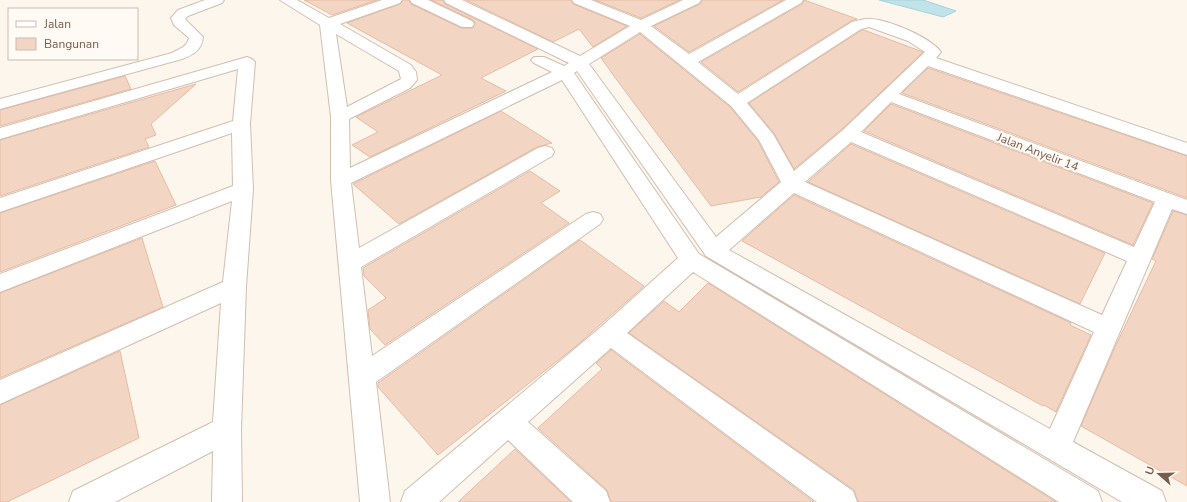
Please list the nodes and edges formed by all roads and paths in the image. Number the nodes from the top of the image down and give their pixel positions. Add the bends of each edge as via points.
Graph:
1 (217, 0) edge
2 (287, 0) edge
3 (395, 0) edge
4 (417, 0) edge
5 (451, 0) edge
6 (579, 0) edge
7 (694, 0) edge
8 (796, 0) edge
9 (327, 24) junction
10 (641, 25) junction
11 (926, 60) junction
12 (688, 61) junction
13 (572, 67) junction
14 (889, 96) junction
15 (736, 102) junction
16 (0, 104) edge
17 (340, 117) junction
18 (241, 124) junction
19 (0, 134) edge
20 (849, 134) junction
21 (1187, 149) edge
22 (545, 152) dead end
23 (341, 180) junction
24 (792, 184) junction
25 (244, 189) junction
26 (1176, 204) edge
27 (0, 205) edge
28 (593, 219) dead end
29 (703, 256) junction
30 (1140, 258) junction
31 (348, 264) junction
32 (0, 283) edge
33 (234, 287) junction
34 (1108, 328) junction
35 (610, 334) junction
36 (361, 378) junction
37 (0, 392) edge
38 (509, 423) junction
39 (227, 429) junction
40 (1056, 449) junction
41 (84, 502) edge
42 (228, 502) edge
43 (374, 502) edge
44 (416, 502) edge
45 (595, 502) edge
46 (842, 502) edge
47 (1087, 502) edge
48 (1150, 502) edge

1 - 16 street via 183,13 178,18 179,22 196,37 196,43 191,50
2 - 9 street
3 - 9 street
4 - 13 street
5 - 13 street
6 - 10 street
7 - 10 street
8 - 12 street
9 - 17 street
9 - 17 street via 405,68 409,76 404,85
10 - 12 street
10 - 13 street
11 - 14 street
11 - 15 street via 933,52 929,46 870,23 863,23
11 - 21 street
12 - 15 street
13 - 23 street
13 - 29 street
14 - 20 street
14 - 26 street, Jalan Anyelir 14
15 - 24 street via 767,138
17 - 23 street
18 - 19 street via 247,62
18 - 25 street
18 - 27 street
20 - 24 street
20 - 30 street
22 - 31 street
23 - 31 street
24 - 29 street
24 - 34 street
25 - 32 street
25 - 33 street
26 - 30 street
28 - 36 street
29 - 35 street
29 - 40 street
29 - 47 street
30 - 34 street
31 - 36 street
33 - 37 street
33 - 39 street
34 - 40 street
35 - 38 street
35 - 46 street
36 - 43 street
38 - 44 street
38 - 45 street
39 - 41 street
39 - 42 street
40 - 48 street

